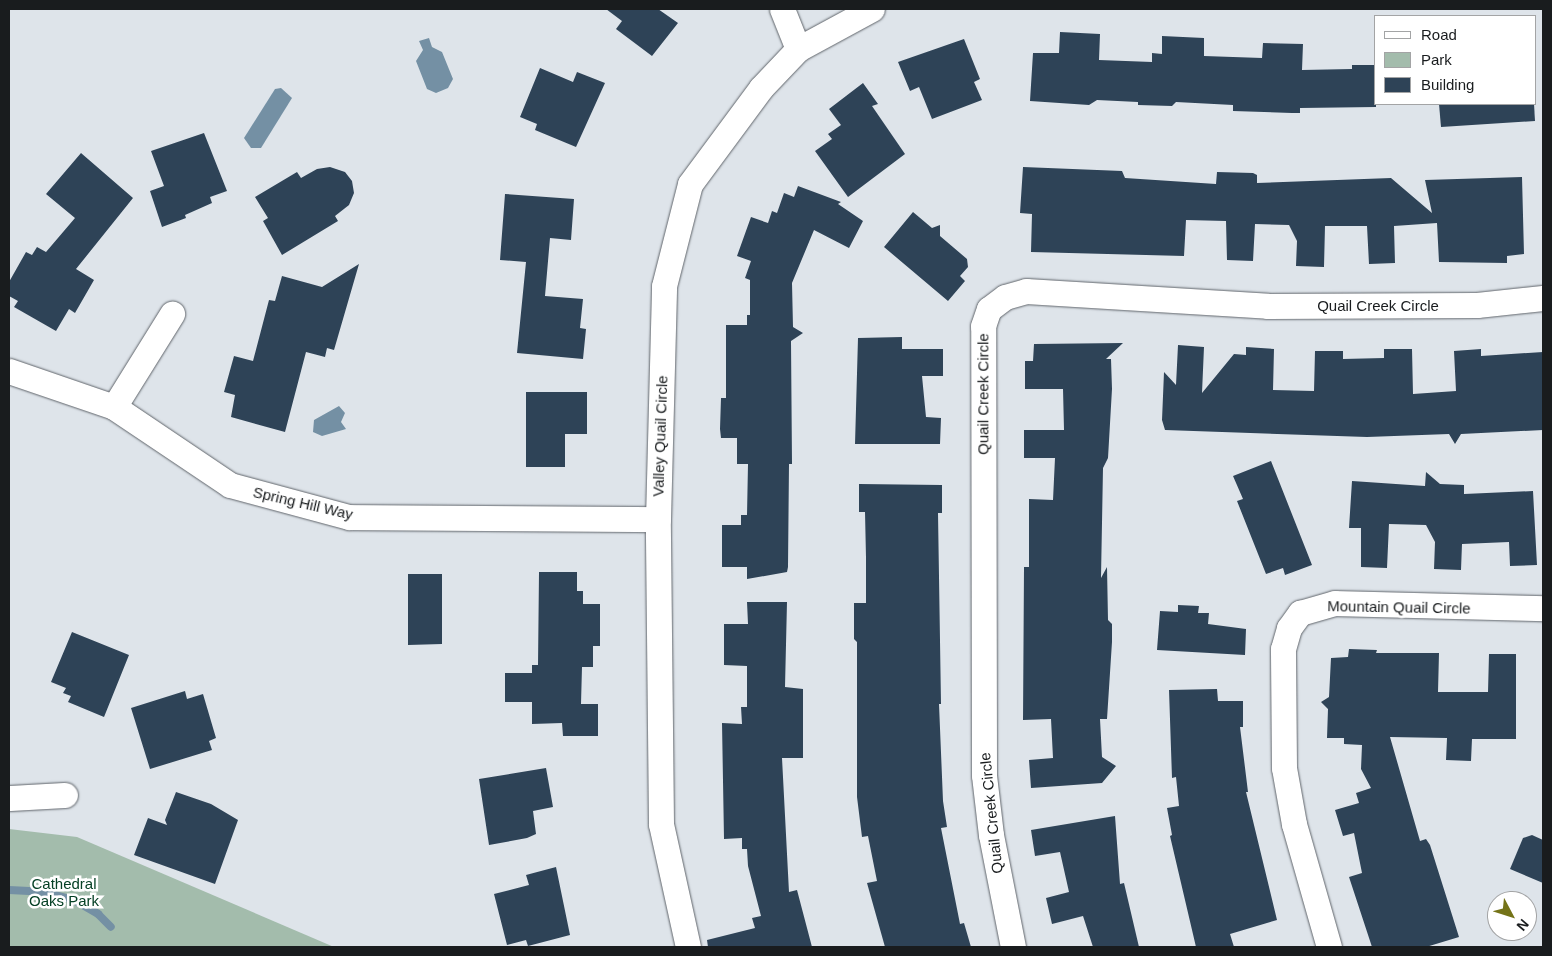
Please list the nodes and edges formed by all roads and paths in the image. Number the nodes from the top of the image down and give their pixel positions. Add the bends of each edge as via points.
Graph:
1 (782, 9) edge
2 (872, 9) edge
3 (798, 49) junction
4 (1543, 298) edge
5 (172, 314) dead end
6 (9, 371) edge
7 (114, 407) junction
8 (658, 519) junction
9 (1543, 608) edge
10 (65, 794) dead end
11 (9, 798) edge
12 (688, 947) edge
13 (1013, 947) edge
14 (1328, 947) edge

1 - 3 street
2 - 3 street, Valley Quail Circle
3 - 8 street, Valley Quail Circle via 761,88 690,184 664,286
4 - 13 street, Quail Creek Circle via 1477,305 1268,306 1026,291 1005,297 989,310 983,326 984,775 992,844
5 - 7 street
6 - 7 street, Spring Hill Way
7 - 8 street, Spring Hill Way via 230,485 349,516
8 - 12 street, Valley Quail Circle via 660,824
9 - 14 street, Mountain Quail Circle via 1335,603 1300,613 1289,628 1283,649 1284,768 1294,824
10 - 11 street

